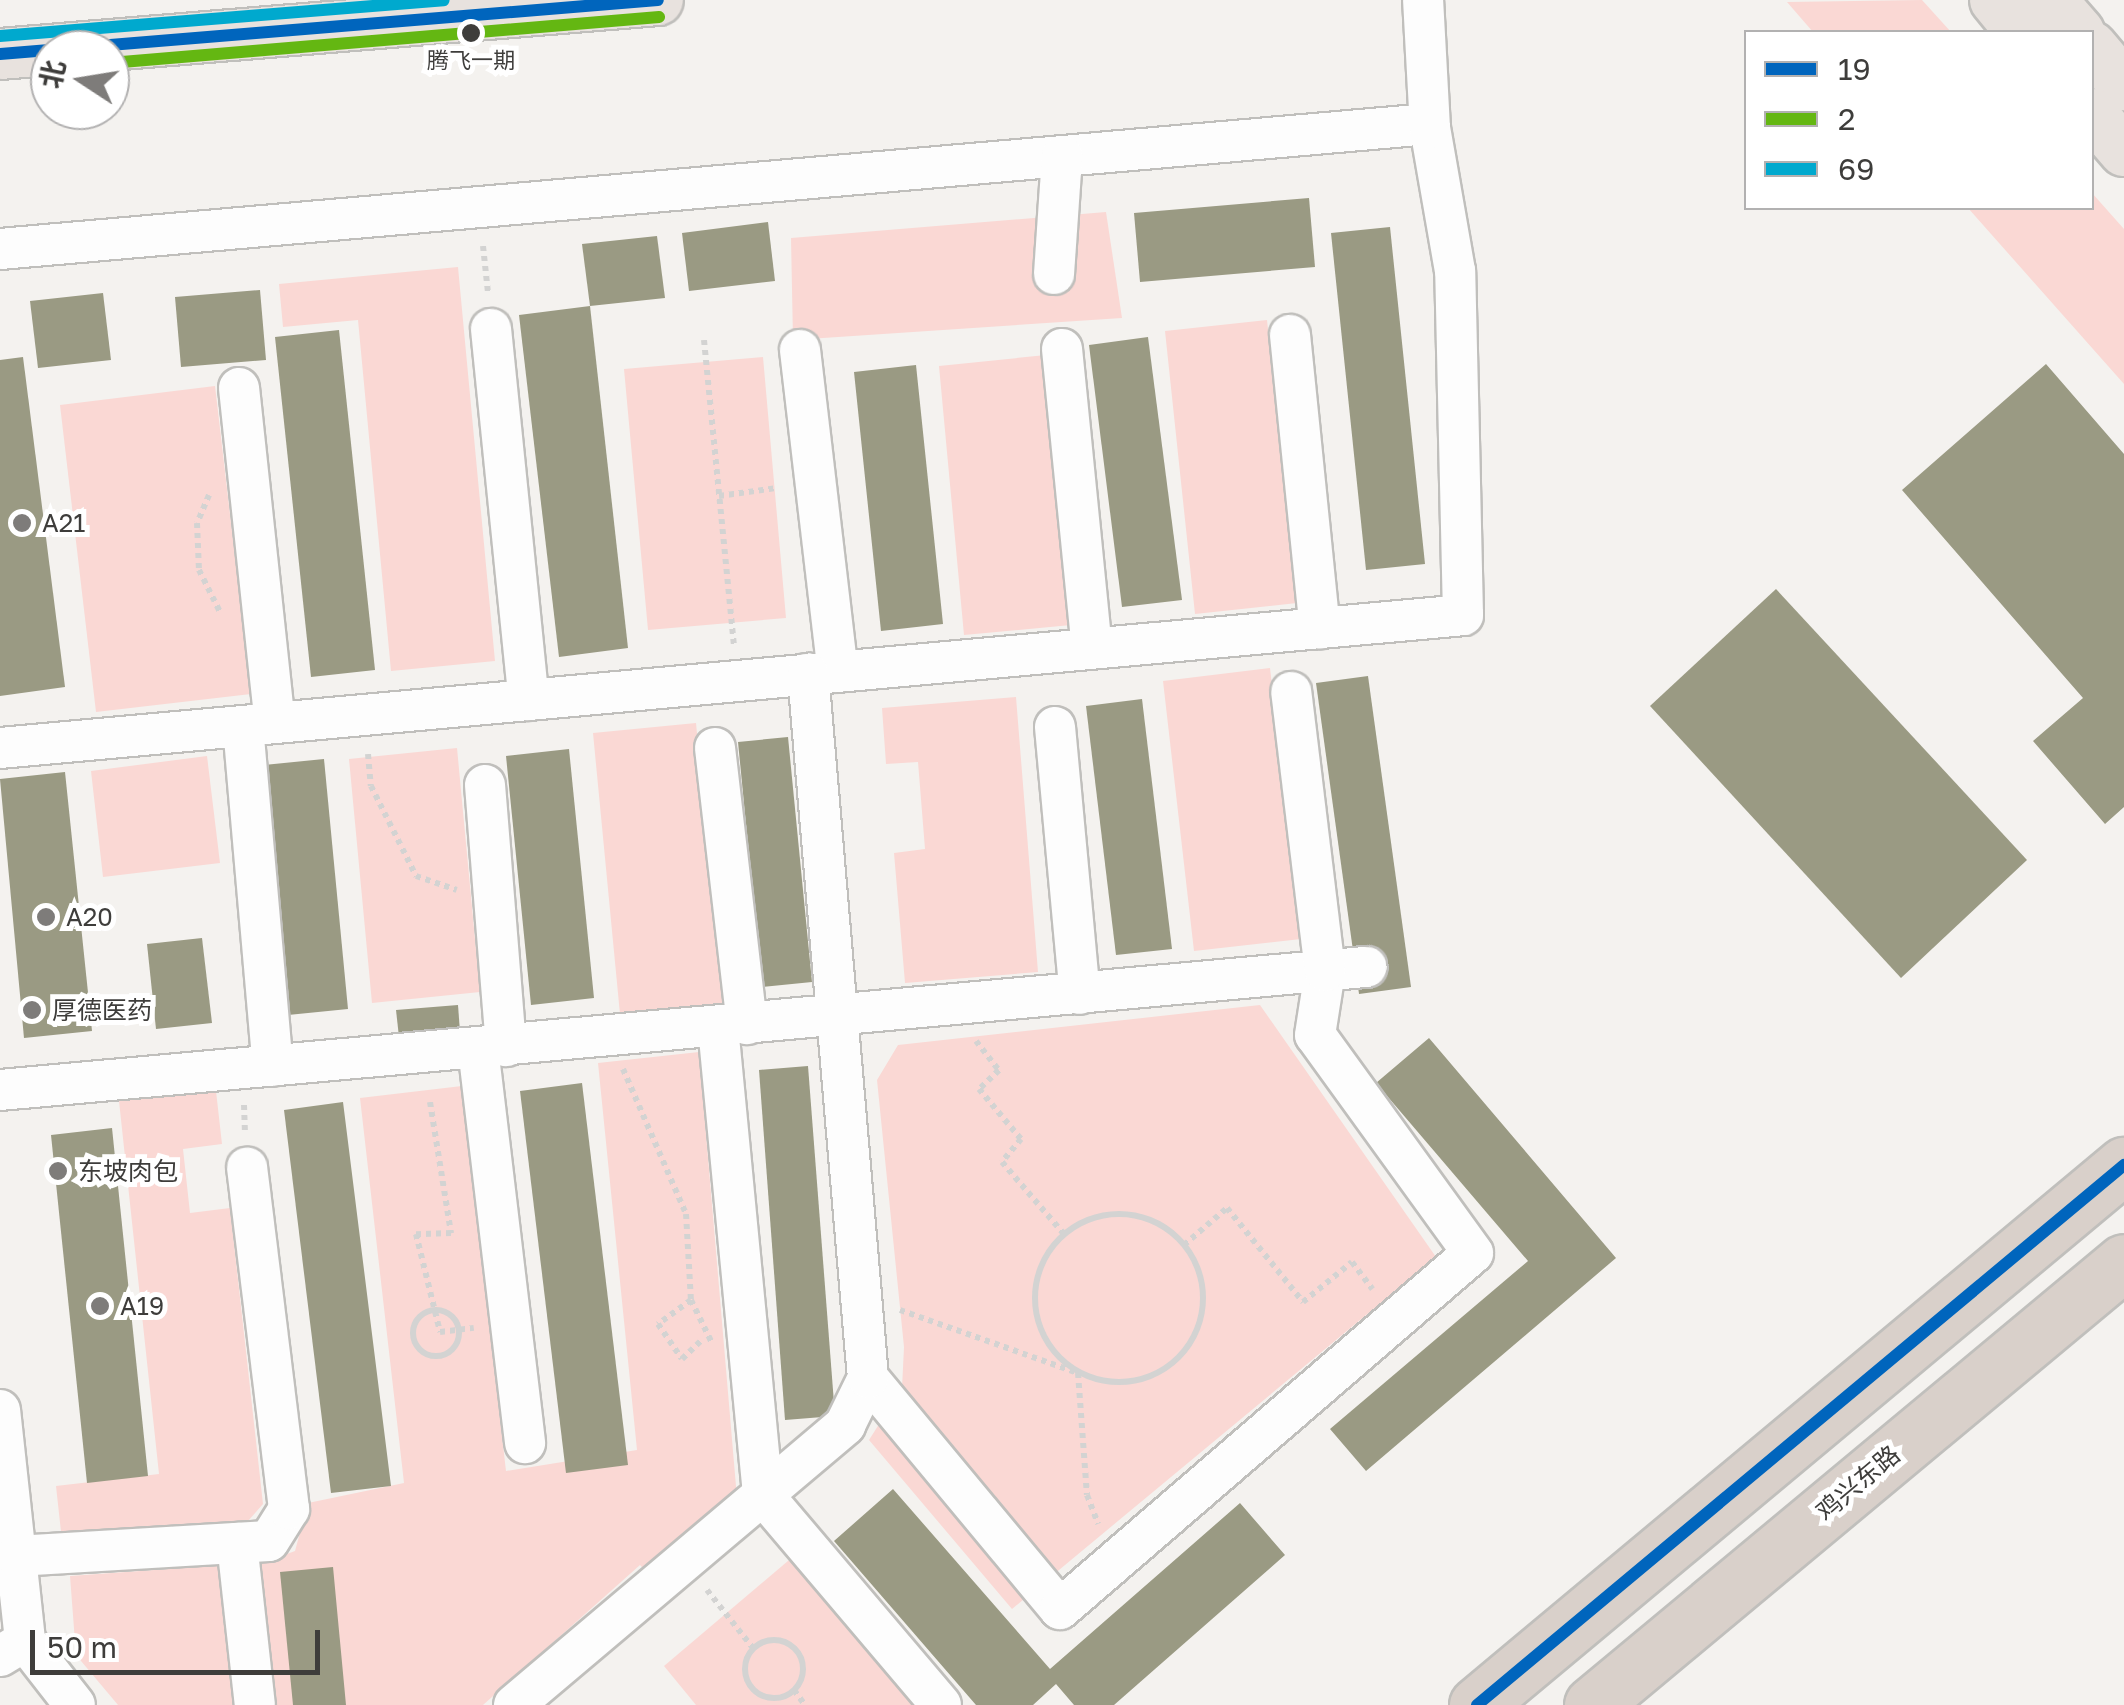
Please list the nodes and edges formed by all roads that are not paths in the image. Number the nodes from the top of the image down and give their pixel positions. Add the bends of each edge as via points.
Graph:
1 (658, 0) edge
2 (1422, 0) edge
3 (1995, 0) edge
4 (2051, 0) edge
5 (2018, 30) edge
6 (2076, 30) edge
7 (2094, 49) edge
8 (0, 54) edge
9 (2124, 84) edge
10 (2094, 116) edge
11 (1430, 124) junction
12 (2124, 150) edge
13 (1062, 156) junction
14 (0, 249) edge
15 (1054, 274) dead end
16 (491, 330) road end
17 (1290, 335) dead end
18 (1062, 349) dead end
19 (800, 350) dead end
20 (239, 388) dead end
21 (1320, 628) junction
22 (1092, 649) junction
23 (823, 673) junction
24 (1292, 692) dead end
25 (529, 700) junction
26 (259, 724) junction
27 (1056, 728) dead end
28 (0, 748) edge
29 (715, 748) dead end
30 (484, 785) dead end
31 (1366, 967) dead end
32 (1325, 971) junction
33 (1080, 994) junction
34 (841, 1016) junction
35 (732, 1026) junction
36 (492, 1047) junction
37 (258, 1068) junction
38 (0, 1090) edge
39 (2124, 1165) edge
40 (247, 1168) road end
41 (2124, 1262) edge
42 (868, 1378) junction
43 (0, 1410) edge
44 (525, 1442) dead end
45 (4, 1474) edge
46 (763, 1495) junction
47 (237, 1543) junction
48 (16, 1556) junction
49 (13, 1648) edge
50 (532, 1700) edge
51 (75, 1705) edge
52 (255, 1705) edge
53 (942, 1705) edge
54 (1477, 1705) edge
55 (1592, 1705) edge

1 - 8 main road
2 - 11 street
3 - 5 main road
4 - 6 main road
7 - 9 main road
10 - 12 main road
11 - 13 street
11 - 21 street via 1455,271 1463,615
13 - 14 street
13 - 15 street
16 - 25 street
17 - 21 street
18 - 22 street
19 - 23 street via 816,482
20 - 26 street
21 - 22 street
22 - 23 street
23 - 25 street
23 - 34 street
24 - 32 street
25 - 26 street
26 - 28 street
26 - 37 street
27 - 33 street
29 - 35 street
30 - 36 street via 493,891
31 - 32 street
32 - 33 street
32 - 42 street via 1315,1034 1473,1253 1060,1609
33 - 34 street
34 - 35 street
34 - 42 street
35 - 36 street
35 - 46 street
36 - 37 street
36 - 44 street via 510,1323
37 - 38 street
39 - 54 highway
40 - 47 street via 289,1509 269,1541
41 - 55 highway, 鸡兴东路
42 - 46 street via 844,1425
43 - 45 street
45 - 48 street
46 - 50 street
46 - 53 street
47 - 48 street
47 - 52 street
48 - 49 street
49 - 51 street

